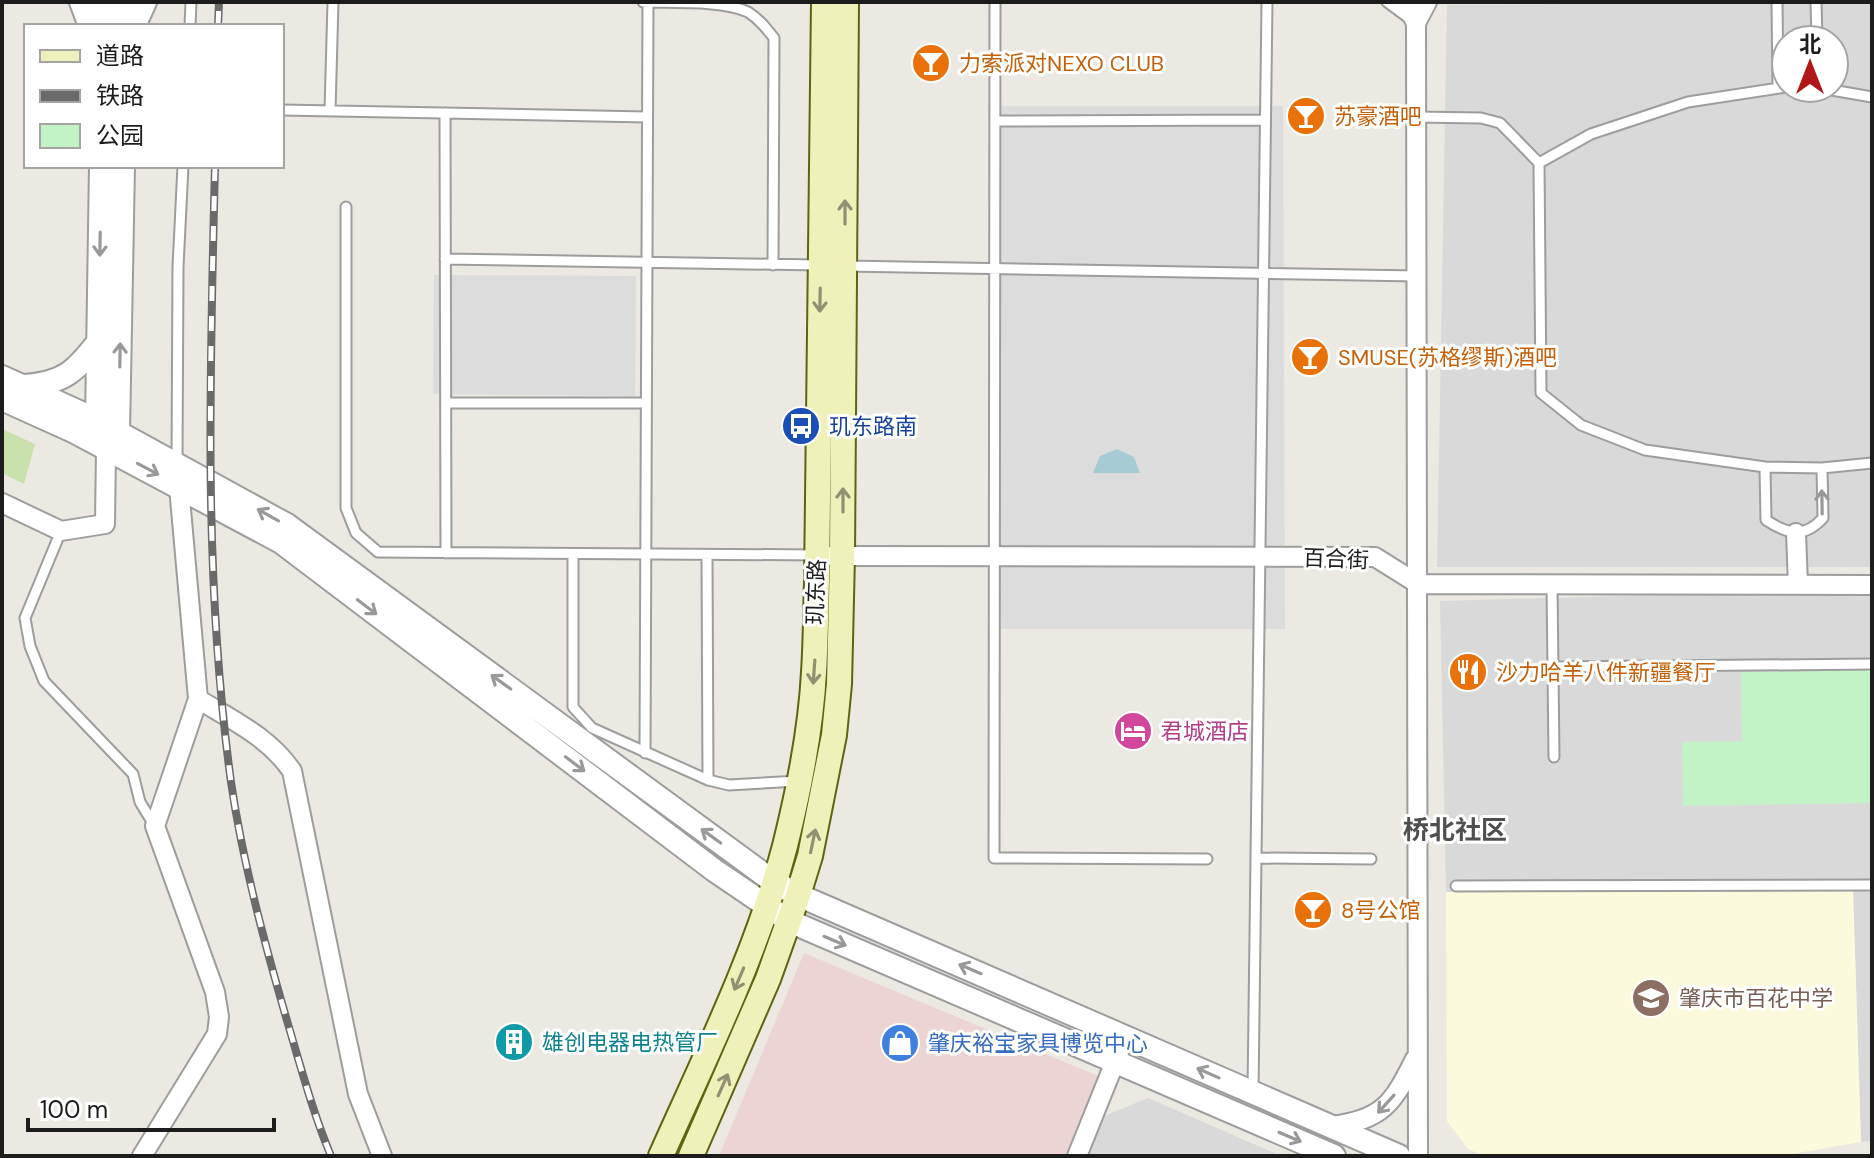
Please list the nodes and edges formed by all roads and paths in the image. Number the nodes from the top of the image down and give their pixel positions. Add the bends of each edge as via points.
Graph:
1 (81, 2) edge
2 (105, 2) edge
3 (126, 2) edge
4 (145, 2) edge
5 (191, 2) edge
6 (333, 2) edge
7 (646, 2) edge
8 (808, 2) edge
9 (824, 2) edge
10 (846, 2) edge
11 (864, 2) edge
12 (995, 2) edge
13 (1267, 2) edge
14 (1387, 2) edge
15 (1405, 2) edge
16 (1427, 2) edge
17 (1777, 2) edge
18 (1816, 2) edge
19 (1416, 23) junction
20 (89, 24) edge
21 (104, 24) edge
22 (125, 24) edge
23 (135, 24) edge
24 (190, 24) edge
25 (1778, 24) edge
26 (1817, 24) edge
27 (846, 44) junction
28 (823, 54) junction
29 (1770, 89) edge
30 (1850, 93) edge
31 (1872, 97) edge
32 (284, 110) edge
33 (330, 111) junction
34 (445, 113) junction
35 (647, 117) junction
36 (1416, 117) junction
37 (1265, 120) junction
38 (995, 121) junction
39 (1539, 163) junction
40 (101, 168) edge
41 (123, 168) edge
42 (183, 168) edge
43 (346, 207) dead end
44 (445, 259) junction
45 (647, 263) junction
46 (773, 265) junction
47 (832, 266) junction
48 (995, 269) junction
49 (1263, 273) junction
50 (1417, 276) junction
51 (99, 341) junction
52 (2, 377) edge
53 (23, 387) junction
54 (2, 399) edge
55 (446, 403) junction
56 (646, 403) junction
57 (97, 421) junction
58 (112, 441) junction
59 (1872, 463) edge
60 (1765, 467) junction
61 (1822, 468) junction
62 (178, 476) junction
63 (2, 503) edge
64 (61, 531) junction
65 (1796, 533) junction
66 (446, 553) junction
67 (573, 554) junction
68 (645, 554) junction
69 (707, 555) junction
70 (817, 555) junction
71 (842, 556) junction
72 (994, 557) junction
73 (1260, 557) junction
74 (1418, 584) junction
75 (1552, 584) junction
76 (1798, 585) junction
77 (1872, 585) edge
78 (1872, 664) edge
79 (1553, 667) junction
80 (198, 699) junction
81 (645, 753) junction
82 (1554, 757) dead end
83 (708, 780) junction
84 (799, 781) junction
85 (155, 826) junction
86 (1256, 858) junction
87 (1207, 859) dead end
88 (1371, 859) dead end
89 (774, 882) junction
90 (1872, 885) edge
91 (1456, 886) dead end
92 (798, 895) junction
93 (766, 906) junction
94 (789, 921) junction
95 (1125, 1037) junction
96 (1418, 1052) junction
97 (1115, 1062) junction
98 (1253, 1093) junction
99 (1331, 1126) junction
100 (142, 1156) edge
101 (382, 1156) edge
102 (661, 1156) edge
103 (691, 1156) edge
104 (1077, 1156) edge
105 (1334, 1156) edge
106 (1399, 1156) edge
107 (1418, 1156) edge

1 - 20 street
2 - 21 street
3 - 22 street
4 - 23 street
5 - 24 lane
6 - 33 lane
7 - 35 lane
7 - 46 lane via 724,4 745,10 774,38
8 - 28 main road
9 - 28 main road, 玑东路
10 - 27 main road, 玑东路
11 - 27 main road
12 - 38 lane
13 - 37 lane
14 - 19 lane
15 - 19 street
16 - 19 street
17 - 25 lane
18 - 26 lane
19 - 36 street
47 -> 27 main road, 玑东路
28 - 47 main road, 玑东路
29 - 39 lane via 1688,102 1591,134
30 - 31 lane
32 - 33 lane
33 - 34 lane
34 - 35 lane
34 - 44 lane
35 - 45 lane
36 - 39 lane via 1500,123
36 - 50 street
37 - 38 lane
37 - 49 lane
38 - 48 lane
39 - 60 lane via 1541,393 1581,425 1645,450
40 -> 51 street
58 -> 41 street
42 - 62 lane
43 - 66 lane via 346,508 356,533 378,552
44 - 45 lane
44 - 55 lane
45 - 46 lane
45 - 56 lane
46 - 47 lane
47 - 48 lane
47 -> 70 main road, 玑东路
71 -> 47 main road, 玑东路
48 - 49 lane
48 - 72 lane
49 - 50 lane
49 - 73 lane
50 - 74 street
51 - 53 street via 67,377
51 - 57 street
52 - 53 street
53 - 57 street
54 - 58 street via 75,432
55 - 56 lane
55 - 66 lane
56 - 68 lane
57 - 58 street
58 - 62 street
58 - 64 street via 105,524
59 - 61 lane
60 - 61 lane
60 - 65 lane via 1766,520
65 -> 61 lane via 1813,529 1823,518
62 - 80 street
89 -> 62 street via 287,525
62 -> 93 street via 281,542
63 - 64 street
64 - 85 lane via 25,618 30,646 44,681 133,774 140,802
65 - 76 street
66 - 67 lane
67 - 68 lane
67 - 81 lane via 573,707 592,728
68 - 69 lane
68 - 81 lane
69 - 70 lane
69 - 83 lane
70 - 71 street, 百合街
70 -> 84 main road, 玑东路 via 814,673
71 - 72 street, 百合街
92 -> 71 main road, 玑东路 via 834,735
72 - 73 street, 百合街
72 - 87 lane via 994,858
73 - 74 street, 百合街 via 1375,557
73 - 86 lane
74 - 75 street
74 - 96 street
75 - 76 street
75 - 79 lane
76 - 77 street
78 - 79 lane
79 - 82 lane
80 - 85 street
80 - 101 street via 261,738 292,771 358,1094
81 - 83 lane
83 - 84 lane via 729,785
84 - 89 main road, 玑东路
85 - 100 street via 215,992 219,1017 217,1034
86 - 88 lane
86 - 98 lane
89 - 92 street
89 - 93 main road, 玑东路
90 - 91 lane
92 - 94 main road, 玑东路
95 -> 92 street
93 - 94 street
93 -> 102 main road, 玑东路
94 -> 97 street
103 -> 94 main road, 玑东路
95 - 97 street
98 -> 95 street
96 -> 99 street via 1400,1089 1378,1114
96 - 107 street
97 - 104 street
97 -> 105 street
98 - 99 street
99 - 106 street

